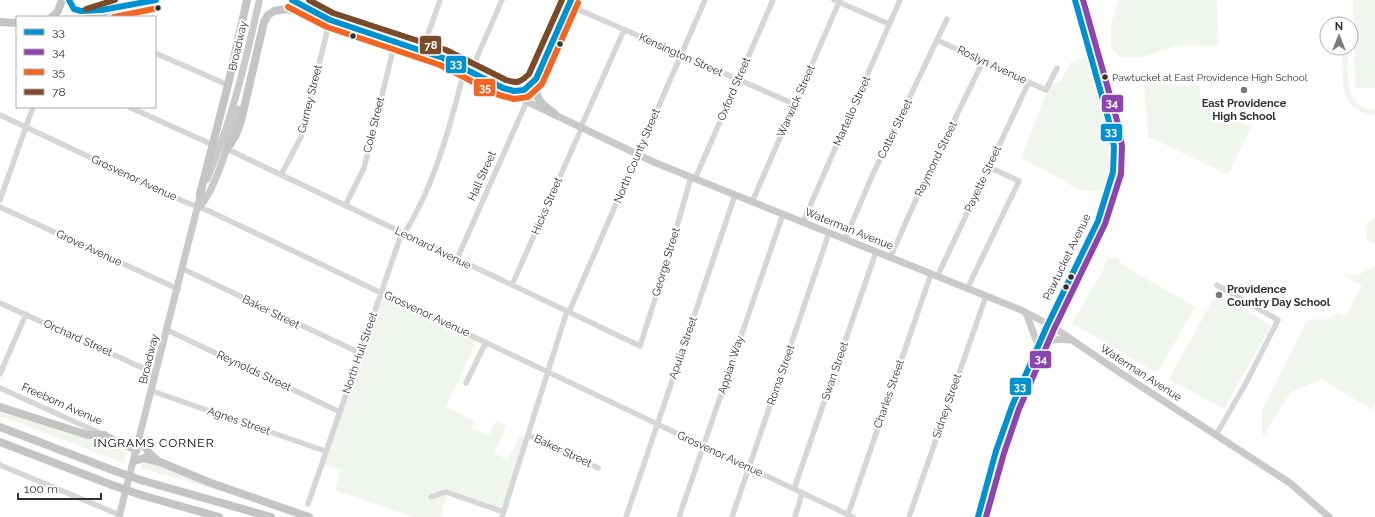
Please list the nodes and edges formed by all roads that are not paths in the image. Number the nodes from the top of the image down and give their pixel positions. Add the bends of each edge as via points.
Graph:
1 (62, 0) edge
2 (69, 0) edge
3 (156, 0) edge
4 (248, 0) edge
5 (292, 0) edge
6 (296, 0) edge
7 (440, 0) edge
8 (502, 0) edge
9 (705, 0) edge
10 (773, 0) edge
11 (900, 0) edge
12 (1075, 0) edge
13 (838, 1) edge
14 (259, 2) dead end
15 (569, 3) edge
16 (303, 6) junction
17 (116, 8) junction
18 (53, 16) edge
19 (92, 16) edge
20 (947, 19) dead end
21 (330, 20) junction
22 (0, 22) edge
23 (16, 23) edge
24 (889, 24) junction
25 (624, 30) junction
26 (937, 40) junction
27 (395, 42) junction
28 (422, 50) junction
29 (156, 53) edge
30 (681, 54) junction
31 (983, 61) junction
32 (1057, 68) dead end
33 (468, 70) junction
34 (538, 75) junction
35 (739, 80) junction
36 (1028, 82) junction
37 (228, 85) junction
38 (503, 88) junction
39 (238, 94) junction
40 (527, 101) junction
41 (794, 104) junction
42 (33, 108) edge
43 (131, 108) edge
44 (554, 113) junction
45 (0, 115) edge
46 (26, 127) junction
47 (582, 127) junction
48 (213, 145) junction
49 (227, 149) junction
50 (638, 154) junction
51 (989, 167) junction
52 (282, 175) junction
53 (693, 178) junction
54 (200, 194) junction
55 (735, 195) junction
56 (0, 200) edge
57 (752, 202) junction
58 (345, 206) junction
59 (0, 207) edge
60 (199, 207) junction
61 (783, 214) junction
62 (803, 222) junction
63 (829, 233) junction
64 (404, 234) junction
65 (845, 239) junction
66 (876, 252) junction
67 (890, 258) junction
68 (457, 259) junction
69 (183, 269) junction
70 (934, 275) junction
71 (512, 285) junction
72 (1218, 285) dead end
73 (178, 289) junction
74 (967, 289) junction
75 (382, 293) junction
76 (986, 296) junction
77 (0, 303) edge
78 (568, 312) junction
79 (1026, 313) junction
80 (26, 314) junction
81 (1048, 324) junction
82 (167, 330) junction
83 (1072, 340) junction
84 (486, 342) junction
85 (1038, 345) junction
86 (640, 346) joint
87 (360, 353) junction
88 (548, 372) junction
89 (0, 374) edge
90 (156, 374) junction
91 (466, 383) dead end
92 (0, 388) edge
93 (152, 391) junction
94 (0, 407) edge
95 (340, 412) junction
96 (657, 424) junction
97 (0, 427) edge
98 (104, 435) junction
99 (528, 435) junction
100 (1216, 435) junction
101 (140, 439) junction
102 (0, 442) edge
103 (704, 446) junction
104 (137, 451) junction
105 (325, 451) junction
106 (134, 462) junction
107 (160, 462) junction
108 (0, 465) edge
109 (598, 468) dead end
110 (749, 468) junction
111 (794, 489) junction
112 (802, 493) junction
113 (431, 497) dead end
114 (308, 504) dead end
115 (181, 506) junction
116 (503, 514) edge
117 (120, 516) edge
118 (851, 516) edge
119 (207, 517) edge
120 (219, 517) edge
121 (270, 517) edge
122 (310, 517) edge
123 (626, 517) edge
124 (679, 517) edge
125 (732, 517) edge
126 (795, 517) edge
127 (909, 517) edge
128 (978, 517) edge
129 (1329, 517) edge

1 - 18 highway
2 - 17 highway via 73,7 80,11
3 - 17 highway
4 - 37 highway
5 - 16 highway
6 - 16 highway
7 - 28 street
8 - 33 street, North Hull Street
9 - 30 street, North County Street
10 - 35 street, Oxford Street
11 - 24 street, Martello Street
12 - 81 main road, Pawtucket Avenue via 1110,125 1114,161 1111,183 1098,221
13 - 24 street
13 - 41 street, Warwick Street
14 - 39 main road, Broadway
15 - 25 street, Kensington Street
15 - 34 highway
16 - 21 highway
17 - 19 highway
20 - 26 street, Cotter Street
21 - 27 highway, Waterman Avenue
21 - 49 highway via 284,8 268,15 241,121
21 - 52 street, Gurney Street via 301,137
22 - 23 highway
24 - 62 street, Martello Street
25 - 30 street, Kensington Street
25 - 47 street, Hicks Street
26 - 31 street, Roslyn Avenue
26 - 65 street, Cotter Street
27 - 28 highway, Waterman Avenue
27 - 58 street, Cole Street via 364,168
28 - 33 highway, Waterman Avenue
29 - 37 street
30 - 35 street, Kensington Street
30 - 50 street, North County Street
31 - 36 street, Roslyn Avenue
31 - 67 street, Raymond Street
32 - 36 street, Roslyn Avenue via 1046,90
33 - 38 highway, Waterman Avenue
33 - 64 street, North Hull Street via 432,178
34 - 38 highway via 524,90
34 - 44 highway via 538,99
35 - 41 street, Kensington Street
35 - 53 street, Oxford Street
36 - 51 street, Payette Street
37 - 48 highway
38 - 40 main road, Waterman Avenue
39 - 49 main road, Broadway
39 - 54 main road, Broadway via 222,143
40 - 44 main road, Waterman Avenue
40 - 68 street, Hall Street
41 - 57 street, Warwick Street
42 - 46 street
43 - 48 street
44 - 47 main road, Waterman Avenue
45 - 46 street, Grosvenor Avenue
46 - 56 street
46 - 60 street, Grosvenor Avenue
47 - 50 main road, Waterman Avenue
47 - 71 street, Hicks Street
48 - 54 highway
49 - 52 street, Leonard Avenue
49 - 60 main road, Broadway
50 - 53 main road, Waterman Avenue
50 - 78 street, North County Street
51 - 70 street, Payette Street
51 - 74 street via 1018,181
52 - 58 street, Leonard Avenue
53 - 55 main road, Waterman Avenue
53 - 86 street, George Street
54 - 60 main road, Broadway
55 - 57 main road, Waterman Avenue
55 - 96 street, Apulia Street
57 - 61 main road, Waterman Avenue
58 - 64 street, Leonard Avenue
59 - 73 street, Grove Avenue
60 - 69 main road, Broadway
60 - 75 street, Grosvenor Avenue
61 - 62 main road, Waterman Avenue
61 - 103 street, Appian Way
62 - 63 main road, Waterman Avenue
63 - 65 main road, Waterman Avenue
63 - 110 street, Roma Street
64 - 68 street, Leonard Avenue
64 - 75 street, North Hull Street via 400,238
65 - 66 main road, Waterman Avenue
66 - 67 main road, Waterman Avenue
66 - 111 street, Swan Street
67 - 70 main road, Waterman Avenue
68 - 71 street, Leonard Avenue
69 - 73 main road, Broadway
69 - 87 street, Baker Street
70 - 74 main road, Waterman Avenue
70 - 118 street, Charles Street
71 - 78 street, Leonard Avenue
72 - 100 street via 1278,320
73 - 82 main road, Broadway
74 - 76 main road, Waterman Avenue
75 - 84 street, Grosvenor Avenue
75 - 87 street, North Hull Street
76 - 79 main road, Waterman Avenue
76 - 127 street, Sidney Street
77 - 80 street, Orchard Street
78 - 86 street, Leonard Avenue
78 - 88 street, North County Street
79 - 81 main road, Waterman Avenue
79 - 85 main road
80 - 89 street
80 - 90 street, Orchard Street
81 - 83 main road, Waterman Avenue
81 - 85 main road, Pawtucket Avenue
82 - 90 main road, Broadway
82 - 95 street, Reynolds Street
83 - 85 main road via 1057,339
83 - 100 main road, Waterman Avenue
84 - 88 street, Grosvenor Avenue
84 - 91 street
85 - 128 main road, Pawtucket Avenue via 996,451
87 - 95 street, North Hull Street
88 - 96 street, Grosvenor Avenue
88 - 99 street, North County Street
90 - 93 main road, Broadway
92 - 98 street, Freeborn Avenue
93 - 101 main road, Broadway
93 - 105 street, Agnes Street
94 - 98 highway via 88,435
95 - 105 street, North Hull Street
96 - 103 street, Grosvenor Avenue
96 - 123 street, Apulia Street
97 - 121 highway, bridge via 144,481
98 - 104 main road, Freeborn Avenue
99 - 109 street, Baker Street
99 - 116 street, North County Street
100 - 129 main road, Waterman Avenue via 1290,482
101 - 104 main road, Broadway
101 - 107 highway via 149,453
102 - 115 highway, bridge via 112,485
103 - 110 street, Grosvenor Avenue
103 - 124 street, Appian Way
104 - 106 main road, Broadway
105 - 114 street, North Hull Street
106 - 107 highway via 144,458
106 - 117 main road, Broadway
107 - 122 highway via 211,483
108 - 117 street
110 - 111 street, Grosvenor Avenue
110 - 125 street, Roma Street
111 - 112 street, Grosvenor Avenue
112 - 118 street, Grosvenor Avenue
112 - 126 street
113 - 116 street via 446,492
115 - 119 highway
115 - 120 highway

